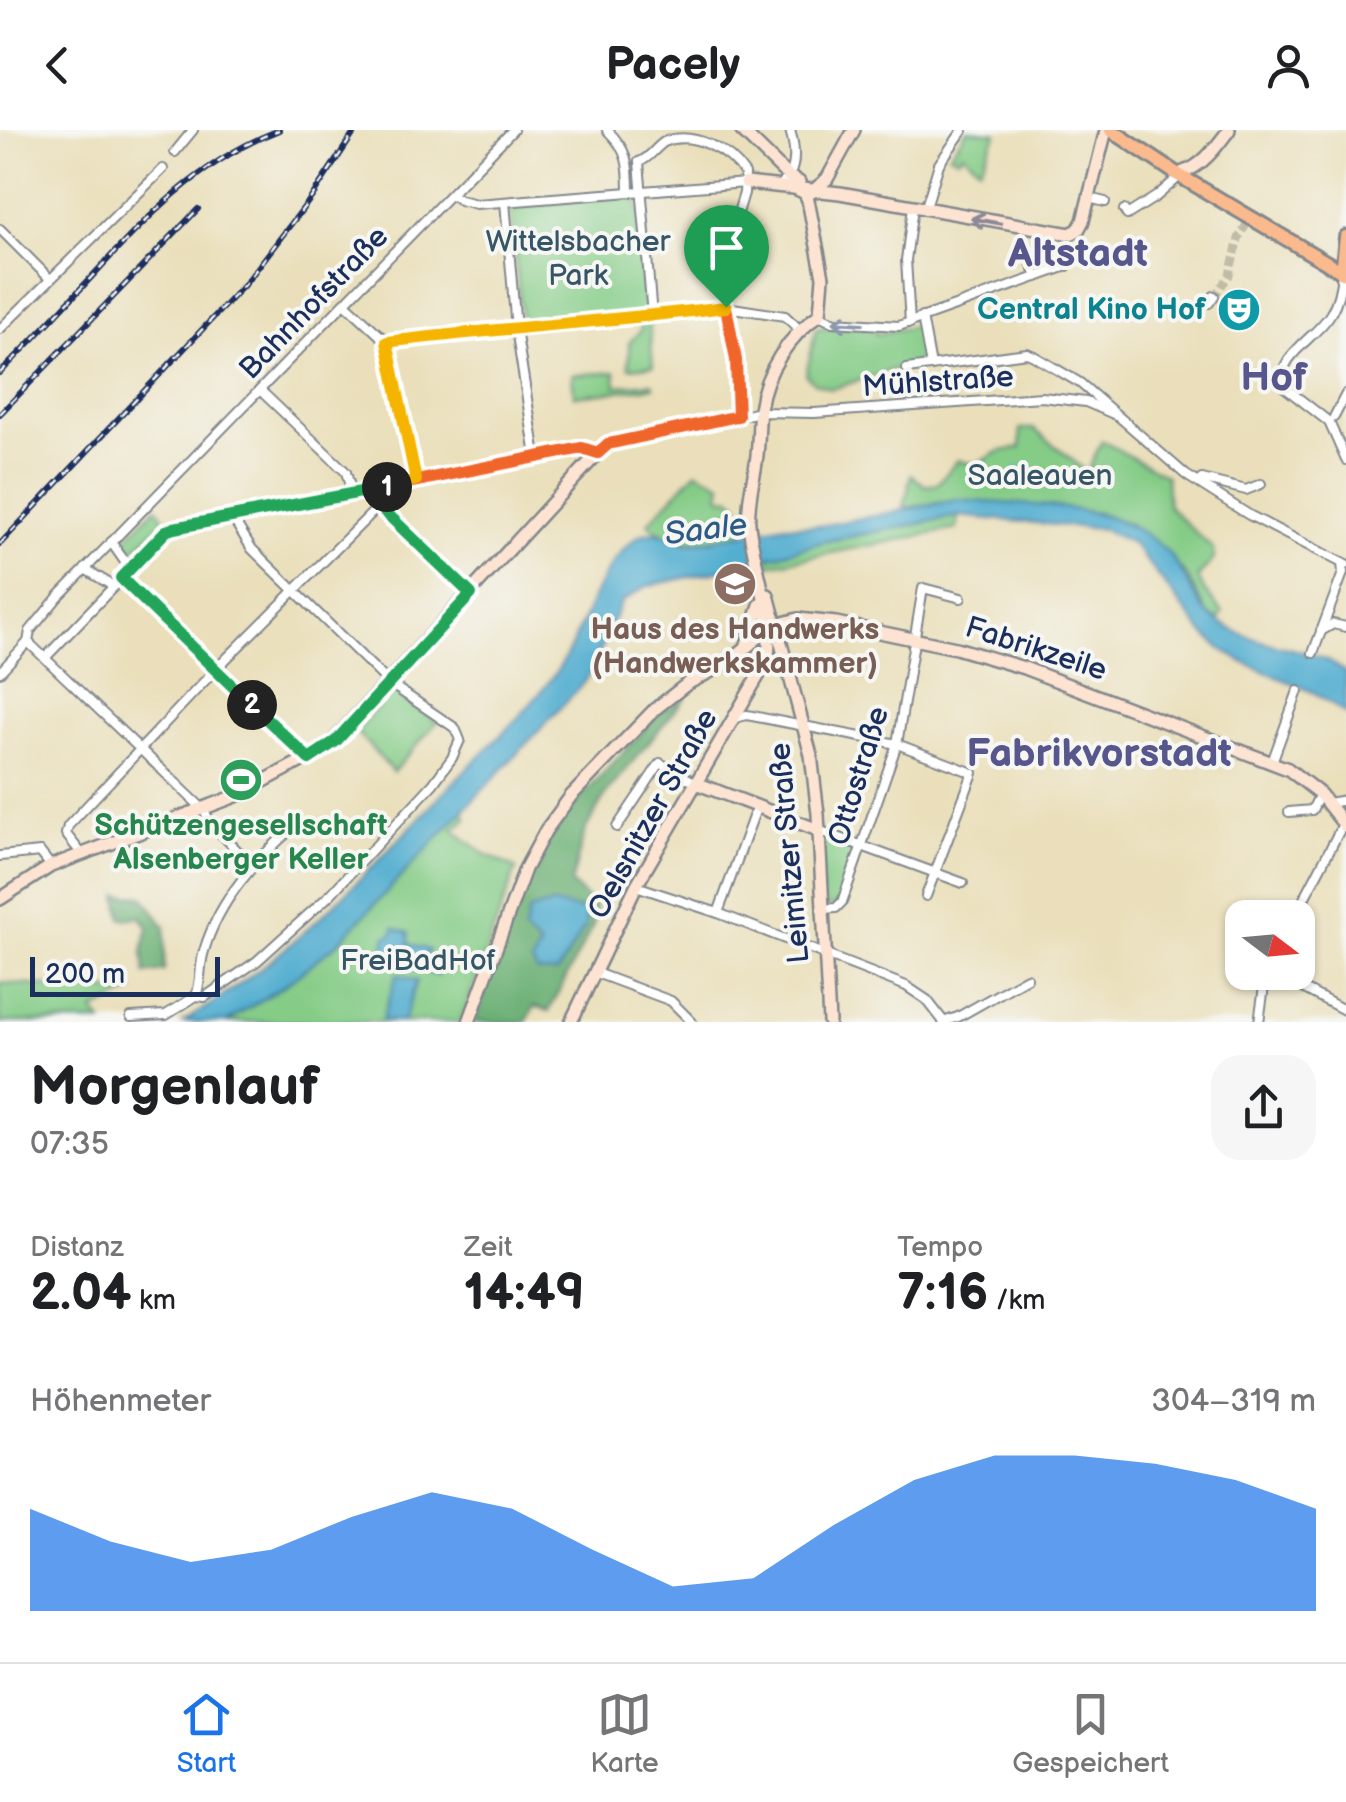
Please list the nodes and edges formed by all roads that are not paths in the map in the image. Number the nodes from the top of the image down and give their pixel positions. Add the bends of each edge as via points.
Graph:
1 (193, 130) edge
2 (513, 130) edge
3 (607, 130) edge
4 (740, 130) edge
5 (790, 130) edge
6 (854, 130) edge
7 (963, 130) edge
8 (1108, 130) edge
9 (1230, 130) edge
10 (175, 152) dead end
11 (628, 160) junction
12 (1203, 160) junction
13 (639, 162) junction
14 (163, 168) dead end
15 (830, 172) junction
16 (1181, 174) junction
17 (790, 183) junction
18 (746, 184) junction
19 (1200, 185) junction
20 (629, 192) junction
21 (641, 192) junction
22 (814, 193) junction
23 (840, 193) junction
24 (451, 194) junction
25 (1089, 198) junction
26 (505, 202) junction
27 (1105, 202) dead end
28 (919, 209) junction
29 (1124, 210) dead end
30 (0, 228) edge
31 (1346, 238) edge
32 (1029, 256) dead end
33 (1066, 266) dead end
34 (1345, 273) edge
35 (1037, 276) junction
36 (50, 278) junction
37 (346, 304) junction
38 (726, 307) junction
39 (819, 315) junction
40 (652, 316) junction
41 (922, 317) junction
42 (910, 323) junction
43 (0, 328) edge
44 (516, 328) junction
45 (799, 330) junction
46 (387, 342) junction
47 (931, 366) junction
48 (907, 370) dead end
49 (261, 391) junction
50 (1346, 394) edge
51 (760, 412) junction
52 (1116, 414) junction
53 (738, 416) junction
54 (1323, 416) junction
55 (1334, 417) junction
56 (1346, 424) edge
57 (598, 453) junction
58 (536, 456) junction
59 (1346, 460) edge
60 (1175, 468) junction
61 (416, 480) junction
62 (1262, 484) dead end
63 (376, 489) junction
64 (352, 494) junction
65 (379, 506) junction
66 (232, 517) junction
67 (111, 542) junction
68 (1344, 564) edge
69 (86, 568) junction
70 (130, 568) junction
71 (121, 578) junction
72 (113, 586) junction
73 (296, 590) junction
74 (471, 594) junction
75 (766, 594) junction
76 (961, 598) dead end
77 (836, 623) junction
78 (772, 627) junction
79 (1346, 627) edge
80 (1320, 631) junction
81 (917, 639) junction
82 (28, 642) junction
83 (1312, 653) dead end
84 (738, 655) junction
85 (45, 658) junction
86 (216, 670) junction
87 (0, 672) edge
88 (390, 683) junction
89 (1298, 690) dead end
90 (735, 718) junction
91 (805, 728) junction
92 (897, 744) junction
93 (141, 748) junction
94 (309, 759) junction
95 (1272, 762) junction
96 (696, 784) junction
97 (1324, 799) junction
98 (1346, 800) edge
99 (757, 806) junction
100 (204, 810) junction
101 (1289, 812) dead end
102 (295, 826) dead end
103 (1344, 826) edge
104 (617, 827) dead end
105 (818, 830) junction
106 (861, 846) junction
107 (81, 852) junction
108 (0, 856) edge
109 (51, 866) junction
110 (252, 866) junction
111 (935, 873) junction
112 (963, 883) dead end
113 (636, 886) junction
114 (926, 896) dead end
115 (0, 898) edge
116 (1304, 900) edge
117 (821, 908) junction
118 (718, 913) junction
119 (823, 952) junction
120 (596, 973) junction
121 (1027, 978) dead end
122 (1265, 990) edge
123 (1305, 990) edge
124 (196, 996) junction
125 (1346, 1011) edge
126 (130, 1017) dead end
127 (470, 1022) edge
128 (571, 1022) edge
129 (692, 1022) edge
130 (829, 1022) edge
131 (944, 1022) edge
132 (1258, 1022) edge

1 - 10 street
2 - 24 street, Bahnhofstraße
3 - 11 street
4 - 17 street
5 - 17 street
6 - 15 street
7 - 28 street
8 - 16 main road
8 - 25 street
9 - 12 street
11 - 13 street
11 - 20 street
12 - 16 street
12 - 19 street
13 - 18 street via 663,142 694,136 742,169
13 - 21 street
14 - 36 street
15 - 22 street
15 - 23 street via 830,188
16 - 19 main road
16 - 29 street via 1127,215
17 - 18 street
17 - 22 street
18 - 21 street
18 - 38 street via 726,245
19 - 34 main road
20 - 21 street
20 - 26 street
21 - 40 street
22 - 23 street
22 - 39 street via 823,277
23 - 28 street
24 - 26 street via 466,202
24 - 37 street, Bahnhofstraße
25 - 27 street
25 -> 28 street via 1074,232
26 - 44 street
28 - 42 street via 906,260
30 - 36 street
31 - 34 main road
32 - 35 street
33 - 35 street
34 - 54 street via 1331,314 1282,370 1283,386
35 - 41 street
36 - 43 street
37 - 46 street
37 - 49 street, Bahnhofstraße
38 - 40 street
38 - 45 street via 785,316
38 - 53 street
42 -> 39 street via 832,322
39 - 45 street
40 - 44 street
41 - 42 street
41 - 47 street
44 - 46 street
44 - 58 street
45 - 51 street via 774,368
46 - 61 street
47 - 48 street
47 - 52 street via 1027,353 1080,383
49 - 64 street via 346,472
49 - 67 street, Bahnhofstraße
50 - 55 street
51 - 52 street, Mühlstraße via 1042,397
51 - 53 street, Mühlstraße
51 - 75 street via 750,528
52 - 60 street
53 - 57 street, Mühlstraße via 608,444
54 - 55 street
54 - 59 street
55 - 56 street
57 - 58 street, Mühlstraße via 582,448
57 - 74 street
58 - 61 street, Mühlstraße
60 - 62 street via 1242,490
60 - 68 street via 1249,516
61 - 63 street, Mühlstraße
63 - 64 street, Mühlstraße
63 - 65 street
64 - 66 street, Mühlstraße
65 - 73 street
65 - 74 street
66 - 70 street, Mühlstraße via 166,531
66 - 73 street via 252,548
67 - 69 street, Bahnhofstraße
67 - 70 street
68 - 80 street
69 - 72 street
69 - 82 street, Bahnhofstraße via 40,616
70 - 71 street, Mühlstraße
71 - 72 street, Mühlstraße
71 - 86 street
72 - 85 street, Mühlstraße
73 - 86 street
73 - 88 street
74 - 88 street
75 - 77 street via 780,608
75 - 78 street, Leimitzer Straße
75 - 84 street
76 - 81 street, Ottostraße via 923,588
77 - 78 street, Fabrikzeile via 798,619
77 - 81 street, Fabrikzeile
78 - 84 street
78 - 90 street, Oelsnitzer Straße via 768,661
78 - 91 street, Leimitzer Straße
79 - 80 street
80 - 83 street
81 - 92 street, Ottostraße
81 - 95 street, Fabrikzeile via 994,657
82 - 85 street
82 - 87 street, Bahnhofstraße
84 - 127 street via 656,709 546,830 525,869
85 - 93 street
86 - 93 street
86 - 94 street
88 - 94 street via 336,741
88 - 124 street via 460,732 452,758 298,926 205,998
89 - 95 street
90 - 91 street
90 - 96 street, Oelsnitzer Straße
91 - 92 street
91 - 105 street, Leimitzer Straße
92 - 106 street, Ottostraße
92 - 111 street via 974,772
93 - 100 street
93 - 107 street via 66,829
94 - 100 street
95 - 97 street, Fabrikzeile
96 - 99 street
96 - 104 street via 660,763
96 - 113 street, Oelsnitzer Straße
97 - 98 street
97 - 101 street via 1312,810
97 - 103 street, Fabrikzeile
99 - 105 street
99 - 118 street
100 - 107 street
100 - 110 street
102 - 110 street
103 - 116 street
105 - 106 street
105 - 117 street, Leimitzer Straße
106 - 111 street
106 - 117 street, Ottostraße via 840,905
107 - 109 street
108 - 109 street via 40,852
109 - 115 street
110 - 124 street via 209,934
111 - 112 street
111 - 114 street
113 - 118 street
113 - 120 street, Oelsnitzer Straße
117 - 119 street, Leimitzer Straße
118 - 119 street
119 - 130 street, Leimitzer Straße
119 - 131 street via 906,986
120 - 128 street, Oelsnitzer Straße
120 - 129 street via 671,1002
121 - 131 street
122 - 132 street
123 - 125 street
124 - 126 street via 166,1015

